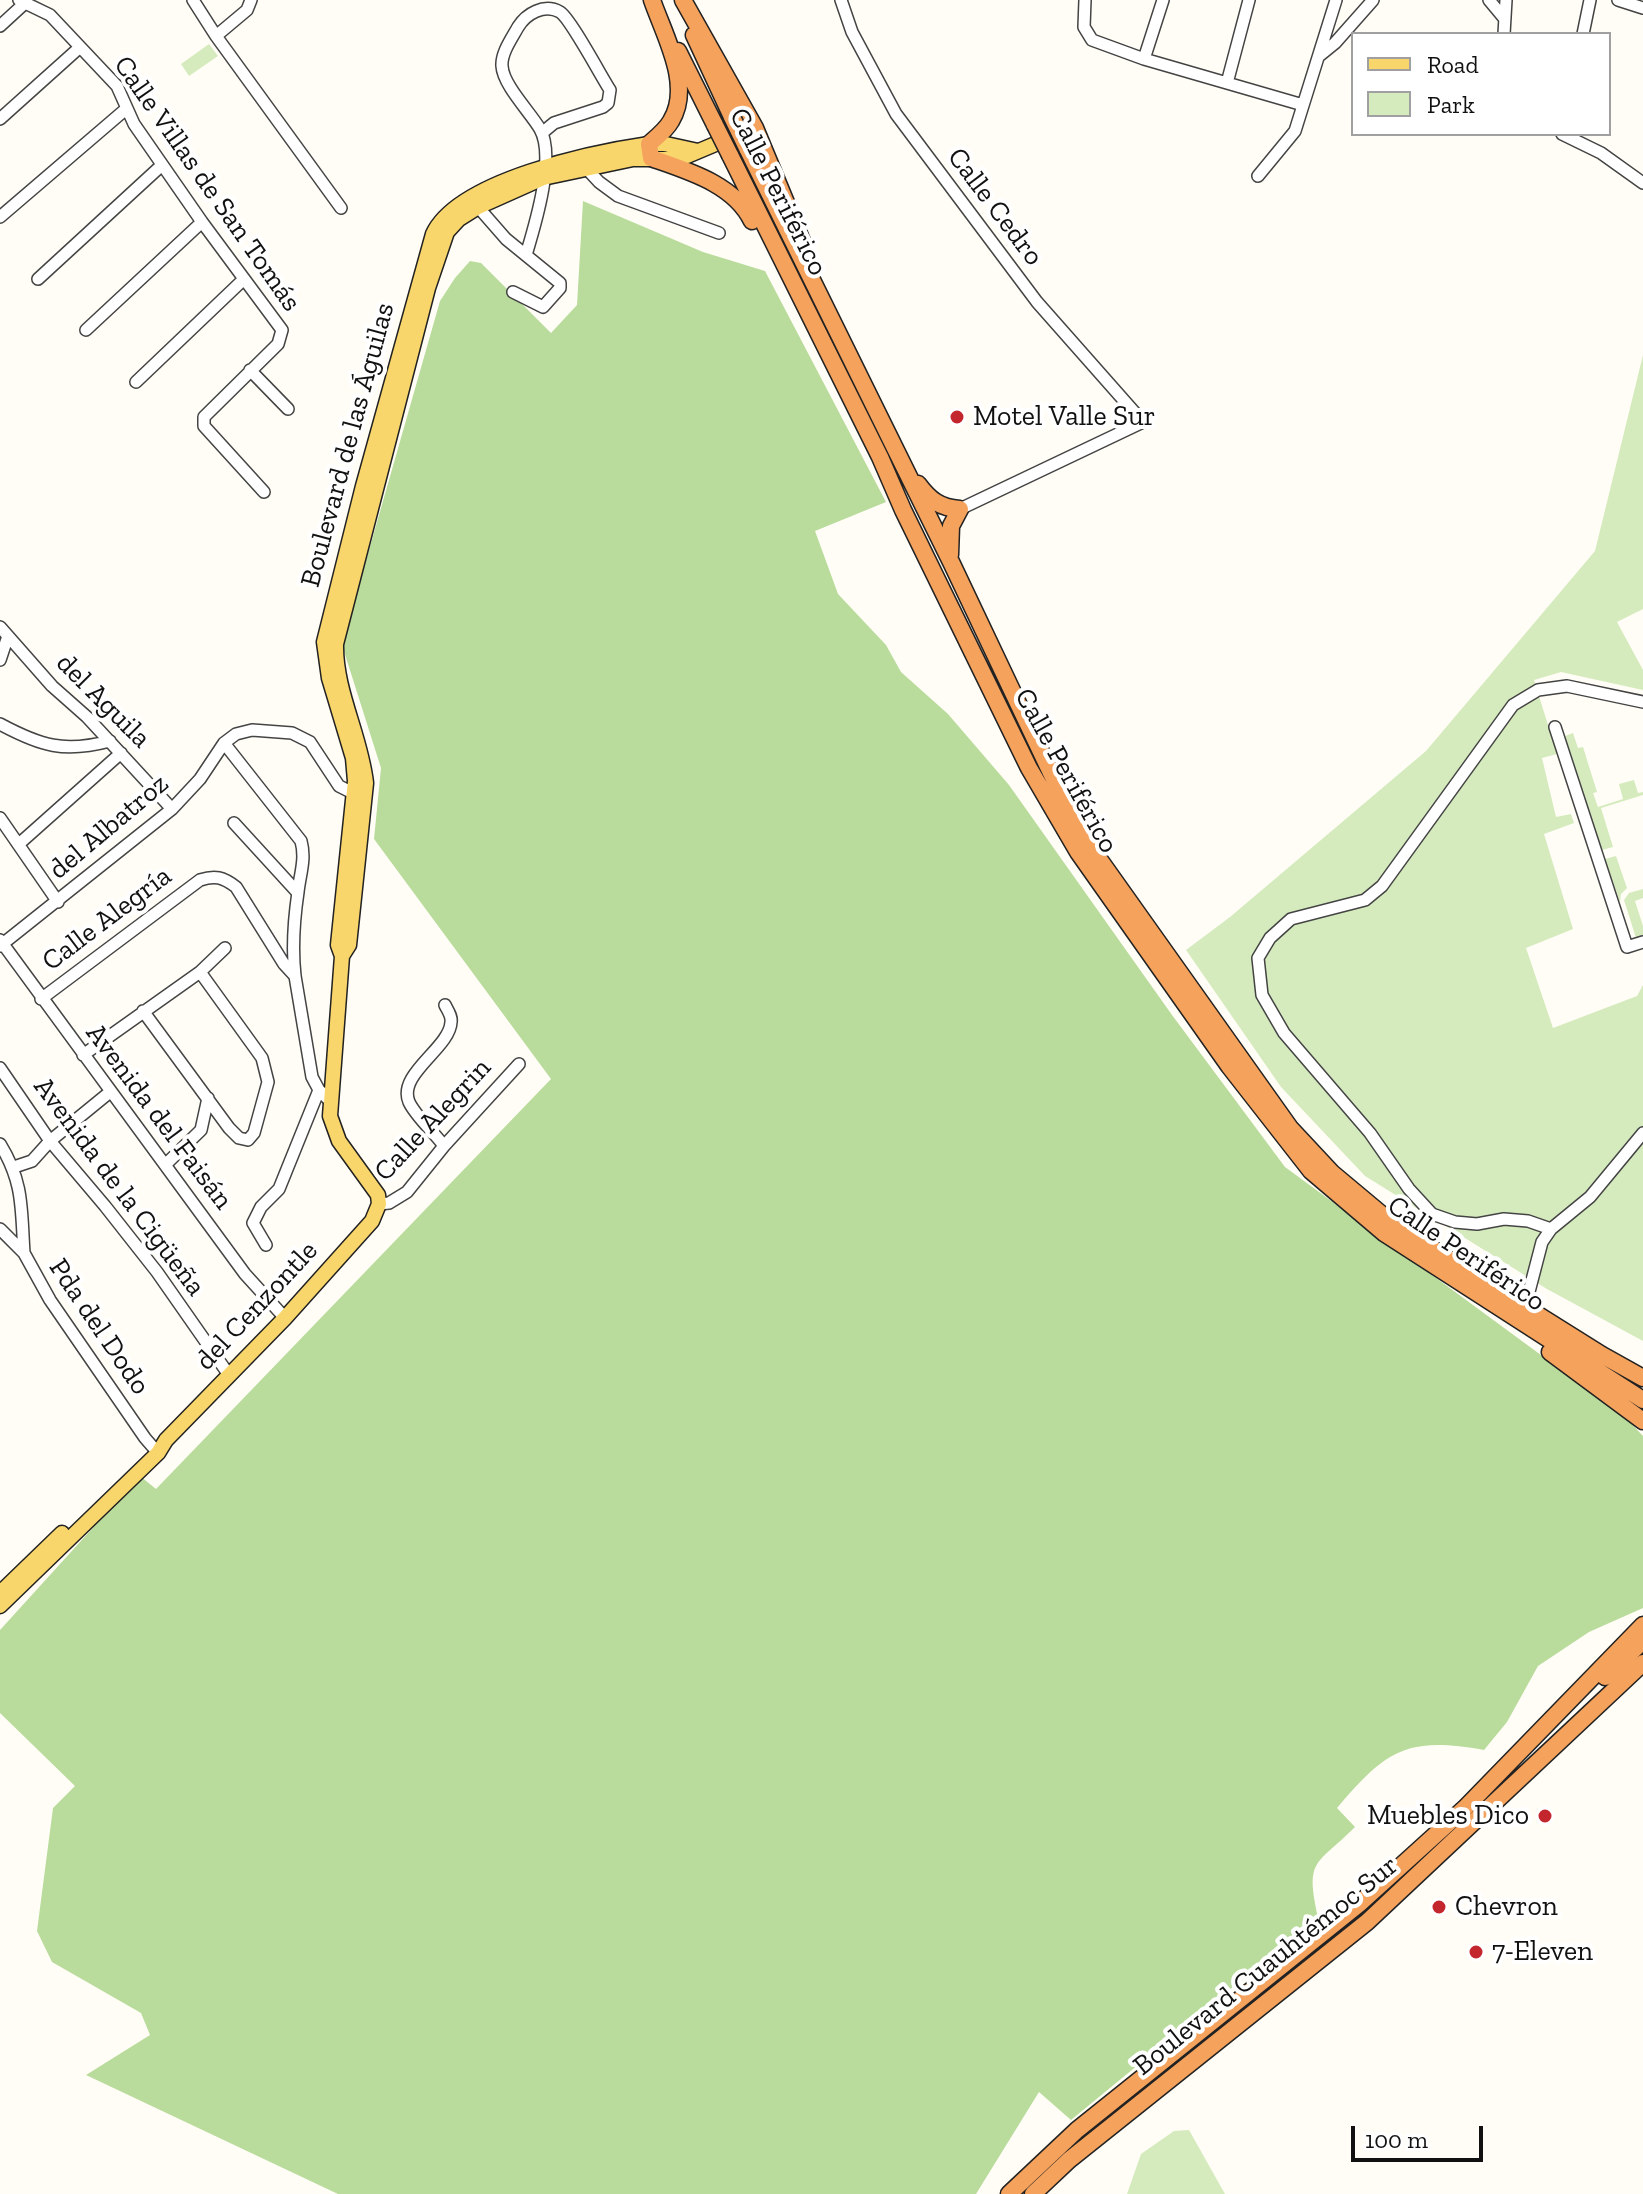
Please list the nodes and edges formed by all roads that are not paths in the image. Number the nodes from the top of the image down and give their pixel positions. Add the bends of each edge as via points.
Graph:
1 (193, 0) edge
2 (251, 0) edge
3 (652, 0) edge
4 (680, 0) edge
5 (841, 0) edge
6 (1085, 0) edge
7 (1163, 0) edge
8 (1249, 0) edge
9 (1336, 0) edge
10 (1373, 0) edge
11 (1489, 0) edge
12 (1506, 0) edge
13 (1590, 0) edge
14 (1618, 0) edge
15 (22, 1) edge
16 (1643, 8) edge
17 (1504, 18) junction
18 (0, 26) edge
19 (1504, 32) edge
20 (1583, 32) edge
21 (216, 36) junction
22 (79, 48) junction
23 (1318, 57) junction
24 (1144, 59) junction
25 (1227, 83) junction
26 (1303, 105) junction
27 (126, 109) junction
28 (0, 119) edge
29 (755, 128) junction
30 (542, 133) junction
31 (1567, 136) edge
32 (650, 151) junction
33 (162, 165) junction
34 (586, 168) junction
35 (544, 172) junction
36 (1258, 176) dead end
37 (1642, 177) edge
38 (478, 207) junction
39 (341, 208) dead end
40 (0, 217) edge
41 (202, 222) junction
42 (719, 233) dead end
43 (526, 255) junction
44 (784, 262) junction
45 (38, 279) dead end
46 (244, 279) junction
47 (513, 292) dead end
48 (820, 300) junction
49 (86, 330) dead end
50 (250, 370) junction
51 (136, 382) dead end
52 (288, 409) dead end
53 (903, 468) junction
54 (264, 492) dead end
55 (960, 509) junction
56 (952, 564) junction
57 (4, 632) edge
58 (0, 660) edge
59 (1643, 702) edge
60 (0, 724) edge
61 (1555, 727) dead end
62 (110, 741) junction
63 (224, 743) junction
64 (121, 753) junction
65 (353, 793) junction
66 (172, 809) junction
67 (0, 818) edge
68 (234, 823) dead end
69 (20, 843) junction
70 (298, 893) junction
71 (58, 902) junction
72 (1643, 942) edge
73 (1, 944) edge
74 (225, 948) dead end
75 (342, 956) junction
76 (200, 972) junction
77 (295, 976) junction
78 (41, 999) junction
79 (445, 1005) dead end
80 (143, 1011) junction
81 (83, 1055) junction
82 (519, 1064) dead end
83 (0, 1068) edge
84 (110, 1092) junction
85 (324, 1096) junction
86 (208, 1098) junction
87 (1643, 1133) edge
88 (50, 1141) junction
89 (0, 1144) edge
90 (444, 1146) junction
91 (165, 1165) junction
92 (14, 1167) junction
93 (379, 1204) junction
94 (0, 1229) edge
95 (1551, 1229) junction
96 (266, 1245) dead end
97 (24, 1253) junction
98 (1525, 1307) junction
99 (1504, 1312) junction
100 (285, 1318) junction
101 (229, 1375) junction
102 (1643, 1378) edge
103 (1643, 1400) edge
104 (1643, 1421) edge
105 (159, 1447) junction
106 (0, 1593) edge
107 (0, 1605) edge
108 (1643, 1625) edge
109 (1643, 1641) edge
110 (1643, 1656) edge
111 (1643, 1663) edge
112 (1544, 1744) junction
113 (1517, 1754) junction
114 (1537, 1763) junction
115 (1009, 2194) edge
116 (1033, 2194) edge

1 - 21 street
2 - 21 street via 247,10
3 - 32 highway via 679,94 671,121
3 - 44 highway, Calle Periférico, bridge
4 - 29 highway
4 - 48 highway, Calle Periférico, bridge
5 - 55 street, Calle Cedro via 896,114 1037,302 1143,422
6 - 24 street via 1086,34
7 - 24 street
8 - 25 street
9 - 23 street
10 - 23 street
11 - 17 street
12 - 17 street
13 - 20 street
14 - 16 street
15 - 18 street
15 - 22 street, Calle Villas de San Tomás via 50,15
17 - 19 street
21 - 39 street
22 - 27 street, Calle Villas de San Tomás via 117,86
22 - 28 street
23 - 26 street
24 - 25 street
25 - 26 street
26 - 36 street via 1295,131
27 - 33 street, Calle Villas de San Tomás
27 - 40 street
29 - 32 main road, Boulevard de las Águilas via 675,159
29 - 48 highway via 813,267
30 - 30 street via 554,123 603,107 610,90 557,11 533,11 524,17 501,65
30 - 35 street
31 - 37 street
32 - 34 main road, Boulevard de las Águilas
32 - 35 main road, Boulevard de las Águilas
32 - 44 highway via 728,192 745,207 771,255
33 - 41 street, Calle Villas de San Tomás
33 - 45 street
34 - 35 main road, Boulevard de las Águilas
34 - 42 street via 618,196
35 - 38 main road, Boulevard de las Águilas
35 - 43 street
35 - 65 main road, Boulevard de las Águilas via 456,207 433,234 324,642 353,758
38 - 43 street
38 - 75 main road, Boulevard de las Águilas via 451,225 444,239 337,633 339,677 366,783 349,945
41 - 46 street, Calle Villas de San Tomás
41 - 49 street
43 - 47 street via 558,279 560,288 543,307
44 - 99 highway, Calle Periférico via 1012,735 1078,852 1229,1066 1311,1171 1384,1233
46 - 50 street, Calle Villas de San Tomás via 282,330 278,344
46 - 51 street
48 - 53 highway, Calle Periférico
50 - 52 street
50 - 54 street via 207,412 204,426
53 - 55 highway via 934,503
53 - 56 highway, Calle Periférico
55 - 56 highway via 949,534
56 - 98 highway, Calle Periférico via 1071,815 1290,1128 1332,1173 1393,1224
57 - 58 street
57 - 62 street, del Aguila
59 - 95 street via 1567,686 1538,690 1513,705 1382,886 1365,900 1291,919 1258,958 1262,995 1284,1033 1432,1214 1455,1222 1504,1219
60 - 62 street via 57,748
61 - 72 street via 1627,947
62 - 64 street, del Aguila
63 - 65 street via 252,730 292,733 310,742 339,786
63 - 66 street, del Albatroz
63 - 70 street via 301,841 305,854
64 - 66 street, del Aguila
64 - 69 street
65 - 75 main road, Boulevard de las Águilas via 338,945
66 - 71 street, del Albatroz
67 - 69 street
68 - 70 street
69 - 71 street
70 - 77 street
71 - 73 street, del Albatroz
73 - 78 street, Avenida del Faisán
74 - 76 street
75 - 85 main road, Boulevard de las Águilas
76 - 80 street
76 - 86 street via 262,1058 268,1082 248,1140 239,1138
77 - 78 street, Calle Alegría via 236,887 212,876
77 - 85 street via 312,1077
78 - 81 street, Avenida del Faisán
79 - 90 street via 452,1019 450,1031 407,1090 409,1102
80 - 81 street
80 - 86 street
81 - 84 street, Avenida del Faisán
82 - 90 street, Calle Alegrin
83 - 88 street, Avenida de la Cigüeña
84 - 88 street
84 - 91 street, Avenida del Faisán
85 - 93 main road, Boulevard de las Águilas via 339,1141 374,1187
85 - 96 street via 279,1189 255,1216 253,1223
86 - 91 street via 201,1130
87 - 95 street via 1590,1197
88 - 92 street via 32,1161
88 - 101 street, Avenida de la Cigüeña via 157,1272
89 - 92 street
90 - 93 street, Calle Alegrin via 407,1192
91 - 100 street, Avenida del Faisán via 245,1274
92 - 97 street
93 - 100 main road, del Cenzontle via 372,1221
94 - 97 street, Pda del Dodo
95 - 98 street via 1542,1242
97 - 105 street, Pda del Dodo via 50,1300
98 - 102 highway, Calle Periférico
99 - 103 highway, Calle Periférico
99 - 104 highway
100 - 101 main road, del Cenzontle
101 - 105 main road, del Cenzontle
105 - 106 main road
105 - 107 main road
108 - 113 highway, Boulevard Cuauhtémoc Sur
109 - 112 highway
110 - 112 highway
111 - 114 highway, Boulevard Cuauhtémoc Sur
112 - 113 highway
112 - 114 highway
113 - 115 highway, Boulevard Cuauhtémoc Sur via 1359,1904 1056,2148
114 - 116 highway, Boulevard Cuauhtémoc Sur via 1367,1922

